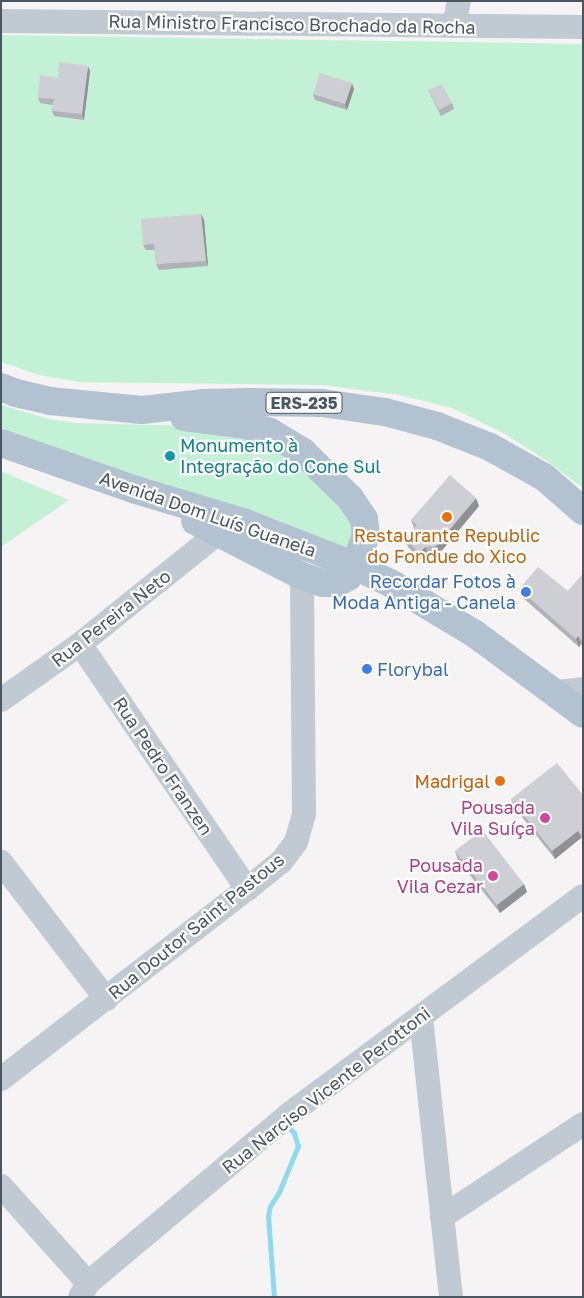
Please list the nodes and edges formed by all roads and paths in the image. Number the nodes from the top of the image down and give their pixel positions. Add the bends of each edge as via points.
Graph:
1 (459, 1) edge
2 (1, 21) edge
3 (454, 26) junction
4 (583, 27) edge
5 (1, 387) edge
6 (142, 410) junction
7 (1, 444) edge
8 (139, 491) junction
9 (583, 511) edge
10 (218, 533) junction
11 (355, 566) junction
12 (302, 576) junction
13 (80, 644) junction
14 (583, 689) edge
15 (556, 692) junction
16 (1, 700) edge
17 (583, 714) edge
18 (1, 862) edge
19 (247, 889) junction
20 (583, 896) edge
21 (106, 999) junction
22 (420, 1017) junction
23 (1, 1079) edge
24 (583, 1124) edge
25 (1, 1186) edge
26 (442, 1217) junction
27 (84, 1290) edge
28 (451, 1297) edge

1 - 3 street
2 - 3 street, Rua Ministro Francisco Brochado da Rocha
3 - 4 street, Rua Ministro Francisco Brochado da Rocha
5 - 6 main road, ERS-235 via 50,402
6 - 9 main road, ERS-235 via 203,403 252,402 322,403 385,412 437,426 490,447 544,477
6 - 11 main road via 246,425 270,432 303,452 350,498 364,519 366,535
7 - 8 main road, Avenida Dom Luís Guanela
8 - 10 main road
8 - 11 main road, Avenida Dom Luís Guanela via 243,522
10 - 12 main road
10 - 13 street, Rua Pereira Neto
11 - 12 main road via 348,577 337,582 323,583
11 - 15 main road, Avenida Dom Luís Guanela via 392,584 475,634
12 - 19 street, Rua Doutor Saint Pastous via 304,814 296,842 281,862
13 - 16 street, Rua Pereira Neto
13 - 19 street, Rua Pedro Franzen
14 - 15 street
15 - 17 main road, Avenida Dom Luís Guanela
18 - 21 street
19 - 21 street, Rua Doutor Saint Pastous
20 - 22 street, Rua Narciso Vicente Perottoni
21 - 23 street, Rua Doutor Saint Pastous
22 - 26 street
22 - 27 street, Rua Narciso Vicente Perottoni via 288,1115
24 - 26 street
25 - 27 street
26 - 28 street

